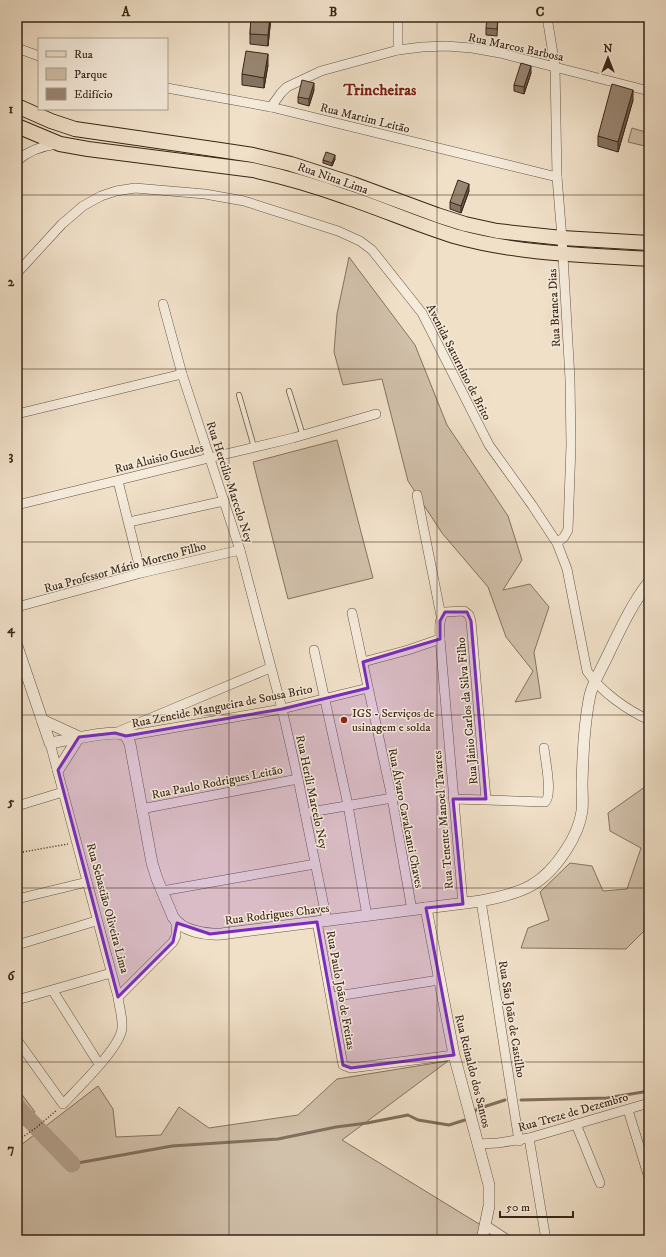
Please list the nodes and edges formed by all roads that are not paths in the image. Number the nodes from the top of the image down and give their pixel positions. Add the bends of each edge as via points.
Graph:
1 (398, 17) edge
2 (547, 17) edge
3 (17, 48) edge
4 (398, 50) junction
5 (38, 56) edge
6 (555, 66) junction
7 (168, 88) edge
8 (649, 91) edge
9 (17, 106) edge
10 (271, 107) junction
11 (17, 126) edge
12 (60, 144) junction
13 (17, 161) edge
14 (557, 177) junction
15 (562, 238) junction
16 (649, 243) edge
17 (563, 254) junction
18 (649, 259) edge
19 (17, 274) edge
20 (163, 304) dead end
21 (182, 374) junction
22 (289, 391) dead end
23 (239, 395) dead end
24 (17, 414) edge
25 (376, 414) dead end
26 (303, 436) junction
27 (254, 447) junction
28 (209, 458) junction
29 (118, 481) junction
30 (417, 495) dead end
31 (224, 501) junction
32 (17, 505) edge
33 (129, 522) junction
34 (556, 543) junction
35 (240, 550) junction
36 (141, 573) junction
37 (649, 582) edge
38 (645, 596) edge
39 (17, 608) edge
40 (352, 613) dead end
41 (441, 616) junction
42 (440, 639) junction
43 (17, 646) edge
44 (314, 650) dead end
45 (363, 662) junction
46 (270, 668) junction
47 (595, 683) junction
48 (368, 688) junction
49 (324, 698) junction
50 (282, 709) junction
51 (42, 720) junction
52 (649, 720) edge
53 (121, 734) junction
54 (79, 738) junction
55 (50, 743) junction
56 (544, 748) dead end
57 (58, 770) junction
58 (298, 779) junction
59 (63, 792) junction
60 (392, 798) junction
61 (453, 799) junction
62 (486, 799) junction
63 (348, 805) junction
64 (17, 806) edge
65 (141, 809) junction
66 (305, 813) junction
67 (315, 864) junction
68 (87, 882) junction
69 (162, 891) junction
70 (17, 899) edge
71 (481, 901) junction
72 (463, 904) junction
73 (426, 908) junction
74 (412, 910) junction
75 (366, 916) junction
76 (96, 921) junction
77 (322, 921) junction
78 (176, 922) junction
79 (17, 945) edge
80 (111, 973) junction
81 (439, 980) junction
82 (53, 991) junction
83 (118, 997) junction
84 (331, 997) junction
85 (17, 1000) edge
86 (17, 1040) edge
87 (454, 1055) junction
88 (99, 1064) junction
89 (649, 1103) edge
90 (628, 1110) junction
91 (576, 1124) junction
92 (529, 1138) junction
93 (519, 1141) junction
94 (478, 1144) junction
95 (648, 1174) edge
96 (600, 1183) dead end
97 (485, 1226) junction
98 (482, 1240) edge
99 (508, 1240) edge
100 (546, 1240) edge

1 - 4 street
2 - 6 street, Rua Branca Dias
3 - 5 street
4 - 6 street, Rua Marcos Barbosa via 438,46 472,48
4 - 10 street, Rua Marcos Barbosa via 321,71 288,87
6 - 8 street, Rua Marcos Barbosa
6 - 14 street, Rua Branca Dias
7 - 10 street, Rua Martim Leitão
9 - 15 main road, Rua Nina Lima via 75,129 254,155 291,164 465,224 497,231
10 - 14 street, Rua Martim Leitão
11 - 12 main road, Rua Nina Lima
12 - 13 street via 31,151
12 - 17 main road, Rua Nina Lima via 273,174 315,186 454,236 529,251
14 - 15 street, Rua Branca Dias
15 - 16 main road, Rua Nina Lima
15 - 17 street, Rua Branca Dias
17 - 18 main road, Rua Nina Lima
17 - 34 street, Rua Branca Dias via 571,445 568,530
19 - 34 street, Avenida Saturnino de Brito via 62,224 83,206 101,196 134,188 205,194 244,201 338,231 360,241 372,250 422,313 489,445
20 - 21 street, Rua Hercilio Marcelo Ney
21 - 24 street
21 - 28 street, Rua Hercilio Marcelo Ney
22 - 26 lane
23 - 27 lane
25 - 26 street, Rua Aluisio Guedes
26 - 27 street, Rua Aluisio Guedes
27 - 28 street, Rua Aluisio Guedes
28 - 29 street, Rua Aluisio Guedes
28 - 31 street, Rua Hercilio Marcelo Ney
29 - 32 street, Rua Aluisio Guedes
29 - 33 street
30 - 41 street
31 - 33 street
31 - 35 street, Rua Hercilio Marcelo Ney
33 - 36 street
34 - 47 street, Avenida Saturnino de Brito via 567,569 586,671
35 - 36 street, Rua Professor Mário Moreno Filho
35 - 46 street, Rua Hercilio Marcelo Ney
36 - 39 street, Rua Professor Mário Moreno Filho
37 - 38 street, Rua Rodrigues Chaves
38 - 47 street, Rua Rodrigues Chaves via 623,623
40 - 45 street, Rua Álvaro Cavalcanti Chaves
41 - 42 street, Rua Tenente Manoel Tavares
41 - 62 street, Rua Jânio Carlos da Silva Filho via 445,612 464,611 471,621
42 - 45 street
42 - 61 street, Rua Tenente Manoel Tavares
43 - 51 street, Rua Sebastião Oliveira Lima
44 - 49 street
45 - 48 street, Rua Álvaro Cavalcanti Chaves
46 - 50 street, Rua Herili Marcelo Ney
46 - 53 street
47 - 52 street, Avenida Saturnino de Brito via 626,707
47 - 71 street, Rua Rodrigues Chaves via 585,738 582,810 573,839 549,873 535,884 502,897
48 - 49 street, Rua Zeneide Mangueira de Sousa Brito
48 - 60 street, Rua Álvaro Cavalcanti Chaves
49 - 50 street, Rua Zeneide Mangueira de Sousa Brito
49 - 63 street
50 - 53 street, Rua Zeneide Mangueira de Sousa Brito
50 - 58 street, Rua Herili Marcelo Ney
51 - 54 street
51 - 55 street, Rua Sebastião Oliveira Lima
53 - 54 street
53 - 65 street via 130,744
54 - 55 street
54 - 57 street
55 - 57 street, Rua Sebastião Oliveira Lima
56 - 62 street via 549,792 546,802
57 - 59 street, Rua Sebastião Oliveira Lima
58 - 65 street, Rua Paulo Rodrigues Leitão
58 - 66 street, Rua Herili Marcelo Ney
59 - 64 street
59 - 68 street, Rua Sebastião Oliveira Lima
60 - 63 street
60 - 74 street, Rua Álvaro Cavalcanti Chaves
61 - 62 street
61 - 72 street, Rua Tenente Manoel Tavares
63 - 66 street
63 - 75 street
65 - 69 street via 152,863
66 - 67 street, Rua Herili Marcelo Ney
67 - 69 street
67 - 77 street, Rua Herili Marcelo Ney
68 - 70 street
68 - 76 street, Rua Sebastião Oliveira Lima
69 - 78 street
71 - 72 street, Rua Rodrigues Chaves
71 - 93 street, Rua São João de Castilho
72 - 73 street, Rua Rodrigues Chaves
73 - 74 street, Rua Rodrigues Chaves
73 - 81 street, Rua Reinaldo dos Santos
74 - 75 street, Rua Rodrigues Chaves
75 - 77 street, Rua Rodrigues Chaves
76 - 79 street
76 - 80 street, Rua Sebastião Oliveira Lima
77 - 78 street, Rua Rodrigues Chaves via 210,934 194,931
77 - 84 street, Rua Paulo João de Freitas
78 - 83 street via 176,936 173,942
80 - 82 street
80 - 83 street, Rua Sebastião Oliveira Lima
81 - 84 street
81 - 87 street, Rua Reinaldo dos Santos
82 - 85 street
82 - 88 street
83 - 88 street, Rua Sebastião Oliveira Lima via 122,1030 117,1042
84 - 87 street, Rua Paulo João de Freitas via 342,1062 346,1067
86 - 88 street, Rua Sebastião Oliveira Lima via 63,1104
87 - 94 street, Rua Reinaldo dos Santos
89 - 90 street, Rua Treze de Dezembro
90 - 91 street, Rua Treze de Dezembro
90 - 95 street
91 - 92 street, Rua Treze de Dezembro
91 - 96 street
92 - 93 street, Rua Treze de Dezembro
92 - 100 street
93 - 94 street, Rua Treze de Dezembro
94 - 97 street, Rua Reinaldo dos Santos via 489,1185 490,1197
97 - 98 street, Rua Reinaldo dos Santos
97 - 99 street

